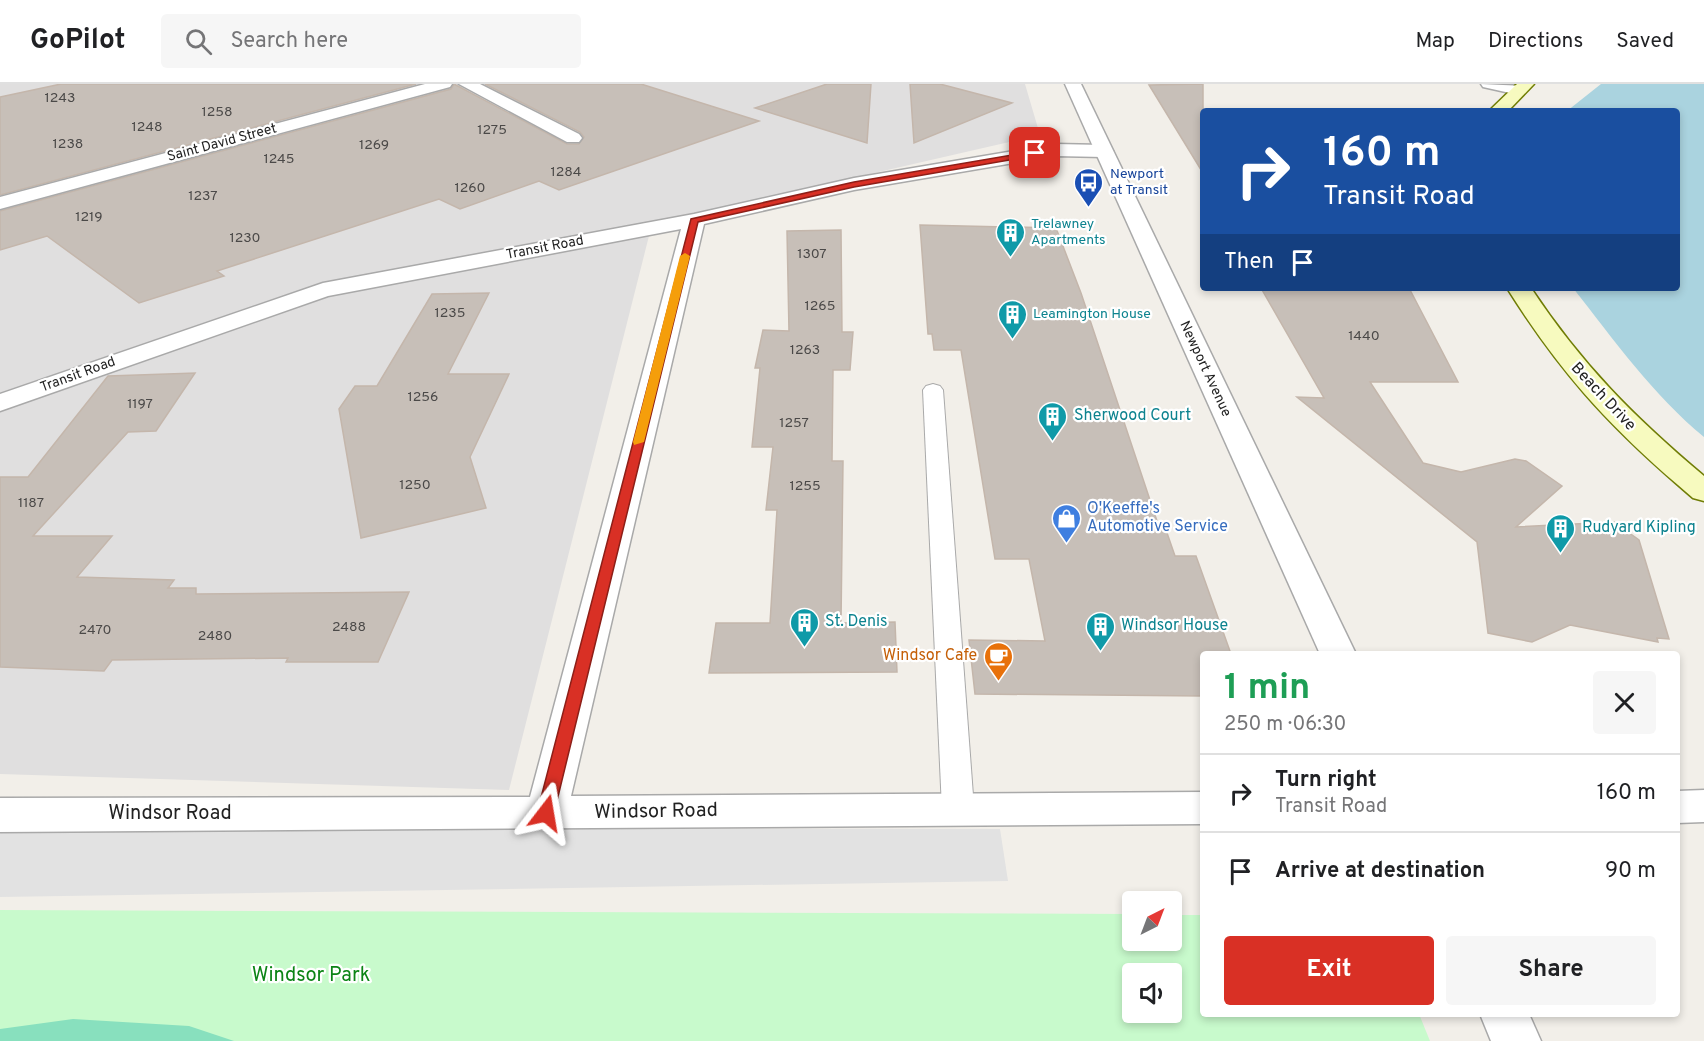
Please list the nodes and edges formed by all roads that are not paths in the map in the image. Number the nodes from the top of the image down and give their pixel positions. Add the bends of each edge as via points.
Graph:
1 (444, 84) edge
2 (467, 84) edge
3 (1073, 84) edge
4 (1489, 84) edge
5 (1523, 87) edge
6 (1501, 108) edge
7 (573, 138) dead end
8 (1104, 151) junction
9 (0, 203) edge
10 (694, 220) junction
11 (1521, 291) edge
12 (933, 390) dead end
13 (0, 403) edge
14 (1704, 492) edge
15 (1337, 651) edge
16 (1704, 806) edge
17 (1680, 807) edge
18 (1200, 808) edge
19 (958, 809) junction
20 (546, 813) junction
21 (0, 815) edge
22 (1505, 1017) edge
23 (1516, 1041) edge

1 - 9 street, Saint David Street
2 - 7 street
3 - 8 street, Newport Avenue
4 - 5 street
5 - 6 main road
8 - 10 street, Transit Road via 1055,150 994,160 854,184
8 - 15 street, Newport Avenue
10 - 13 street, Transit Road via 323,290
10 - 20 street
11 - 14 main road, Beach Drive via 1583,378 1627,424
12 - 19 lane
16 - 17 street
18 - 19 street, Windsor Road
19 - 20 street, Windsor Road
20 - 21 street, Windsor Road
22 - 23 street

